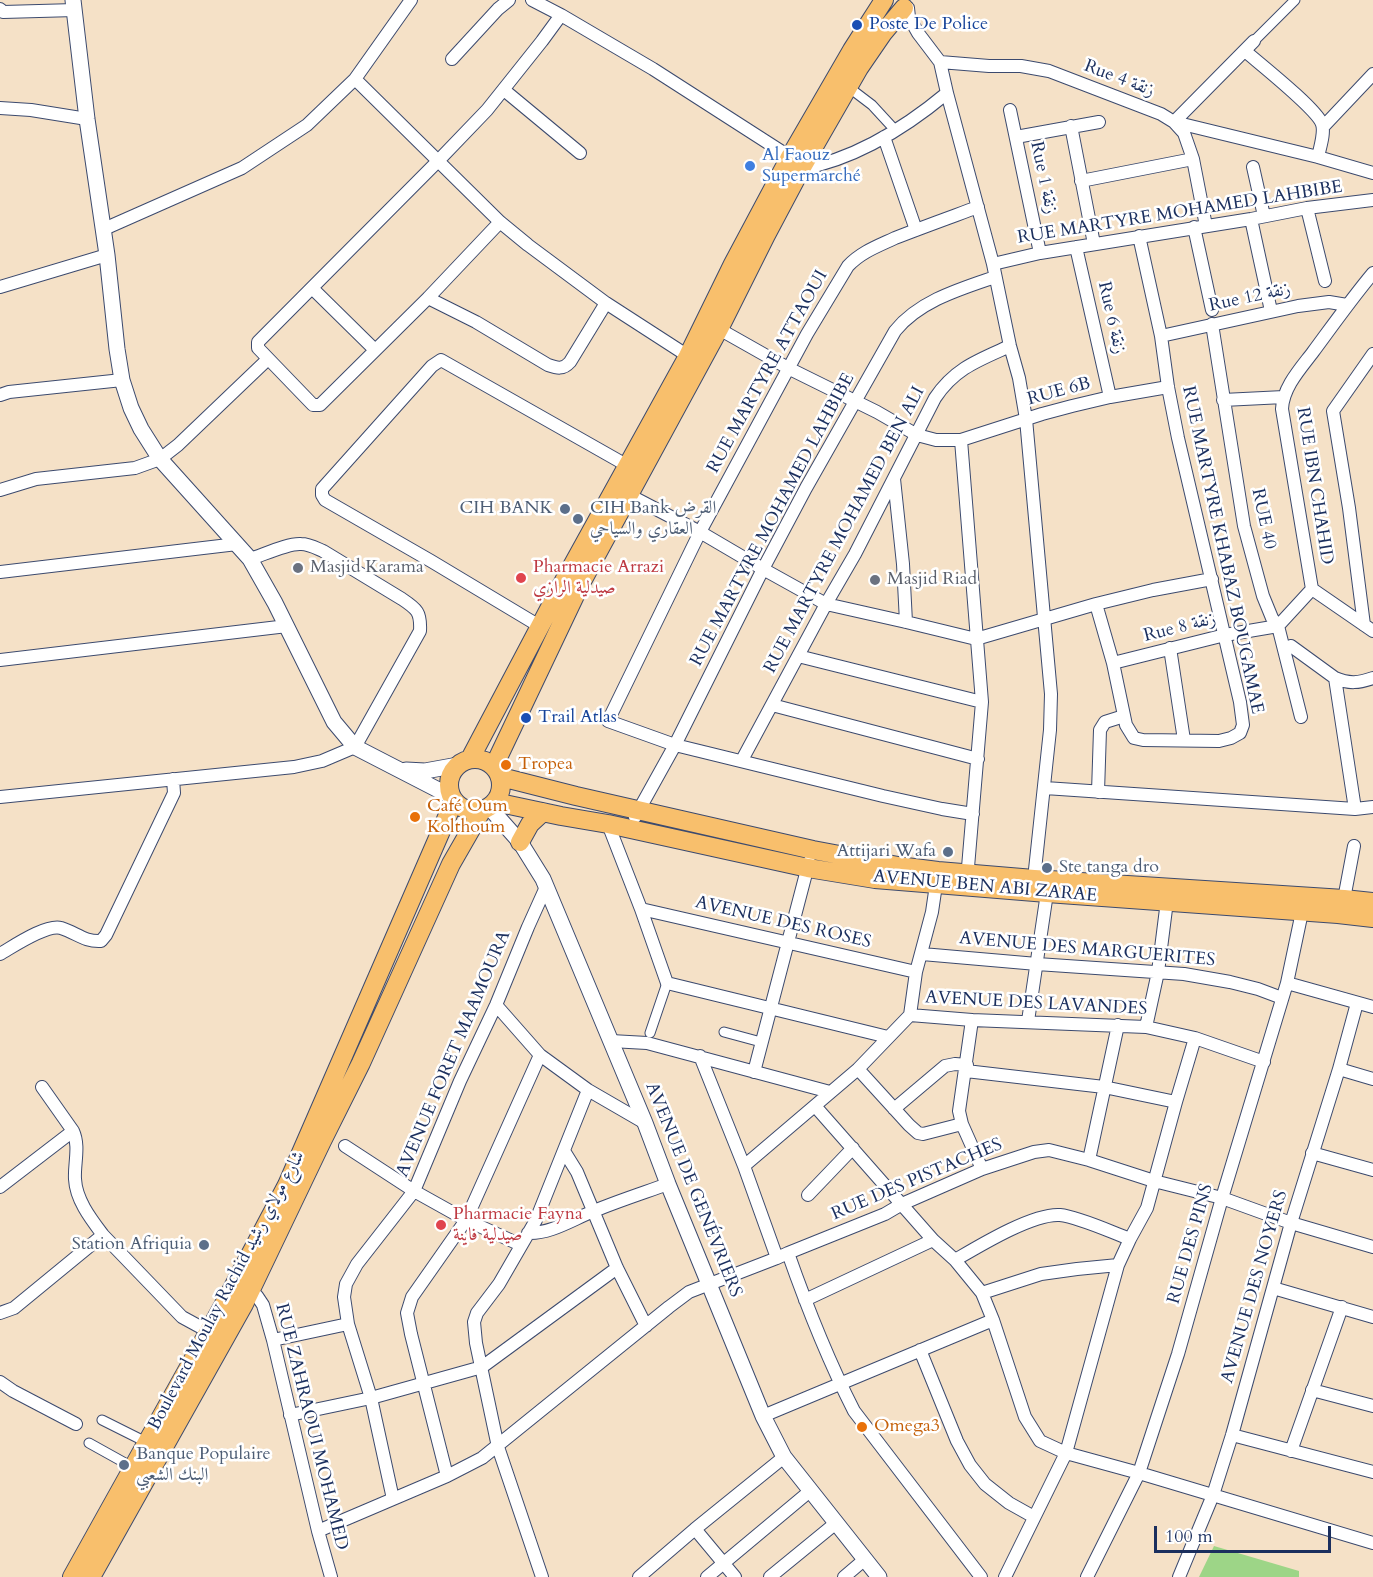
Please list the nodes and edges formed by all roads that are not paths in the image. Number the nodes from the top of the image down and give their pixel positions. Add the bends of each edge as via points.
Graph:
1 (411, 0) edge
2 (509, 0) edge
3 (532, 0) edge
4 (884, 0) edge
5 (1295, 0) edge
6 (904, 4) edge
7 (74, 5) edge
8 (1, 12) edge
9 (561, 15) junction
10 (1254, 41) joint
11 (1245, 51) junction
12 (452, 59) dead end
13 (940, 62) junction
14 (1373, 74) edge
15 (356, 79) junction
16 (847, 86) junction
17 (504, 90) junction
18 (947, 93) junction
19 (0, 108) edge
20 (1010, 111) dead end
21 (87, 119) junction
22 (1099, 122) dead end
23 (1174, 122) junction
24 (1071, 126) junction
25 (1323, 127) junction
26 (890, 134) junction
27 (1016, 137) junction
28 (580, 153) dead end
29 (1318, 157) junction
30 (1193, 159) junction
31 (438, 161) junction
32 (796, 163) junction
33 (1253, 167) dead end
34 (1373, 173) edge
35 (1081, 181) junction
36 (1373, 201) edge
37 (978, 207) junction
38 (1307, 208) junction
39 (1264, 216) junction
40 (1251, 219) junction
41 (500, 222) junction
42 (1200, 226) junction
43 (104, 229) junction
44 (916, 230) junction
45 (1139, 236) junction
46 (1094, 244) junction
47 (1076, 247) junction
48 (1040, 253) junction
49 (107, 255) junction
50 (994, 270) junction
51 (1373, 273) edge
52 (1325, 281) dead end
53 (0, 287) edge
54 (312, 288) junction
55 (428, 298) junction
56 (606, 303) junction
57 (1347, 305) junction
58 (1212, 310) dead end
59 (1271, 311) junction
60 (1212, 324) junction
61 (719, 329) junction
62 (1161, 336) junction
63 (1010, 346) junction
64 (375, 350) junction
65 (1373, 354) edge
66 (688, 356) junction
67 (268, 359) junction
68 (789, 368) junction
69 (122, 380) junction
70 (1168, 387) junction
71 (0, 395) edge
72 (1110, 397) junction
73 (1284, 397) junction
74 (1223, 400) junction
75 (855, 401) junction
76 (1026, 419) junction
77 (917, 435) junction
78 (961, 440) junction
79 (160, 459) junction
80 (628, 466) junction
81 (894, 479) junction
82 (0, 490) edge
83 (629, 495) junction
84 (700, 532) junction
85 (237, 544) junction
86 (250, 559) junction
87 (763, 569) junction
88 (0, 572) edge
89 (1212, 579) junction
90 (1312, 589) junction
91 (826, 603) junction
92 (1096, 604) junction
93 (1045, 619) junction
94 (906, 622) junction
95 (287, 626) junction
96 (1278, 626) junction
97 (541, 627) junction
98 (1369, 628) edge
99 (1225, 635) junction
100 (976, 639) junction
101 (1291, 646) dead end
102 (1170, 648) junction
103 (798, 656) junction
104 (0, 660) edge
105 (1113, 663) junction
106 (1335, 678) junction
107 (1373, 678) edge
108 (982, 702) junction
109 (772, 705) junction
110 (1124, 716) junction
111 (1301, 717) dead end
112 (1184, 741) junction
113 (675, 745) junction
114 (355, 747) junction
115 (978, 759) junction
116 (742, 760) junction
117 (464, 762) junction
118 (400, 770) junction
119 (497, 771) junction
120 (173, 779) junction
121 (1045, 788) junction
122 (1098, 792) junction
123 (0, 797) edge
124 (453, 799) junction
125 (489, 806) junction
126 (1373, 807) edge
127 (1355, 809) junction
128 (638, 810) junction
129 (543, 812) junction
130 (973, 814) junction
131 (608, 824) junction
132 (630, 829) junction
133 (520, 842) junction
134 (1354, 846) dead end
135 (810, 859) junction
136 (937, 878) junction
137 (1034, 879) junction
138 (967, 880) junction
139 (546, 887) junction
140 (1047, 893) junction
141 (1344, 899) junction
142 (1167, 902) junction
143 (1373, 902) edge
144 (641, 909) junction
145 (1302, 912) junction
146 (1373, 918) edge
147 (789, 944) junction
148 (0, 954) edge
149 (922, 954) junction
150 (1037, 964) junction
151 (916, 972) junction
152 (1158, 972) junction
153 (667, 983) junction
154 (1287, 983) junction
155 (1282, 998) junction
156 (1357, 1003) junction
157 (496, 1005) junction
158 (1373, 1007) edge
159 (771, 1009) junction
160 (910, 1015) junction
161 (972, 1020) junction
162 (1028, 1022) junction
163 (1118, 1025) junction
164 (1146, 1027) junction
165 (724, 1032) dead end
166 (650, 1033) dead end
167 (888, 1037) junction
168 (1195, 1038) junction
169 (611, 1041) junction
170 (761, 1042) junction
171 (540, 1055) junction
172 (700, 1056) junction
173 (1264, 1062) junction
174 (966, 1068) junction
175 (858, 1069) junction
176 (1339, 1069) junction
177 (754, 1072) junction
178 (1373, 1079) edge
179 (42, 1087) dead end
180 (1104, 1087) junction
181 (588, 1090) junction
182 (830, 1092) junction
183 (1176, 1102) junction
184 (815, 1106) junction
185 (894, 1109) junction
186 (645, 1123) junction
187 (962, 1124) junction
188 (74, 1131) junction
189 (345, 1146) dead end
190 (853, 1148) junction
191 (564, 1151) junction
192 (1312, 1153) junction
193 (1089, 1160) junction
194 (744, 1166) junction
195 (982, 1169) junction
196 (1373, 1170) edge
197 (1154, 1181) junction
198 (668, 1184) junction
199 (0, 1187) edge
200 (414, 1191) junction
201 (808, 1195) dead end
202 (1222, 1198) junction
203 (902, 1204) junction
204 (594, 1211) junction
205 (466, 1220) junction
206 (1291, 1223) junction
207 (528, 1233) junction
208 (103, 1235) junction
209 (1130, 1239) junction
210 (933, 1240) junction
211 (521, 1245) junction
212 (1373, 1247) edge
213 (782, 1256) junction
214 (955, 1260) junction
215 (1119, 1265) junction
216 (616, 1268) junction
217 (709, 1285) junction
218 (1273, 1288) junction
219 (249, 1292) junction
220 (982, 1293) junction
221 (805, 1300) junction
222 (1342, 1307) junction
223 (0, 1312) edge
224 (1373, 1317) edge
225 (993, 1320) junction
226 (348, 1324) junction
227 (646, 1326) junction
228 (216, 1336) junction
229 (273, 1340) junction
230 (920, 1350) junction
231 (482, 1367) junction
232 (0, 1382) edge
233 (424, 1383) junction
234 (840, 1383) junction
235 (1312, 1390) junction
236 (371, 1398) junction
237 (1373, 1406) edge
238 (290, 1415) junction
239 (763, 1416) junction
240 (102, 1420) dead end
241 (76, 1424) dead end
242 (1232, 1435) junction
243 (89, 1443) dead end
244 (148, 1443) junction
245 (498, 1447) junction
246 (1291, 1451) junction
247 (1066, 1453) junction
248 (784, 1457) junction
249 (134, 1468) junction
250 (1373, 1472) edge
251 (1138, 1473) junction
252 (447, 1476) junction
253 (810, 1491) junction
254 (1213, 1495) junction
255 (393, 1499) junction
256 (1034, 1517) junction
257 (836, 1523) junction
258 (695, 1529) junction
259 (318, 1531) junction
260 (1373, 1543) edge
261 (864, 1560) junction
262 (724, 1563) junction
263 (72, 1577) edge
264 (91, 1577) edge
265 (331, 1577) edge
266 (542, 1577) edge
267 (639, 1577) edge
268 (707, 1577) edge
269 (735, 1577) edge
270 (770, 1577) edge
271 (844, 1577) edge
272 (879, 1577) edge
273 (981, 1577) edge
274 (1005, 1577) edge
275 (1087, 1577) edge
276 (1179, 1577) edge

1 - 15 street
2 - 12 street
3 - 9 street
4 - 32 main road via 852,50
5 - 10 street
6 - 13 street via 918,33
6 - 16 main road
7 - 8 street
7 - 21 street
9 - 17 street
9 - 32 street via 653,69
10 - 11 street
11 - 23 street
11 - 25 street via 1302,100
13 - 18 street
13 - 23 street, Rue 4 زنقة via 1050,71
14 - 25 street
15 - 31 street
15 - 43 street via 307,125 242,168
16 - 26 street via 872,105
16 - 32 main road
17 - 28 street
17 - 31 street
18 - 26 street
18 - 37 street
19 - 21 street
20 - 27 street, Rue 1 زنقة
21 - 43 street
22 - 24 street
23 - 29 street, Rue 4 زنقة
23 - 30 street via 1184,133
24 - 27 street
24 - 35 street
25 - 29 street
26 - 32 street via 840,159 820,165
26 - 44 street
27 - 48 street, Rue 1 زنقة
29 - 34 street, Rue 4 زنقة
30 - 35 street
30 - 42 street
31 - 41 street
31 - 54 street
32 - 61 main road
32 - 66 main road via 734,264
33 - 39 street
35 - 46 street
36 - 38 street, RUE MARTYRE MOHAMED LAHBIBE
37 - 44 street, RUE MARTYRE ATTAOUI
37 - 50 street
38 - 39 street, RUE MARTYRE MOHAMED LAHBIBE
38 - 52 street
39 - 40 street, RUE MARTYRE MOHAMED LAHBIBE
40 - 42 street, RUE MARTYRE MOHAMED LAHBIBE
40 - 59 street
41 - 55 street
41 - 56 street
42 - 45 street, RUE MARTYRE MOHAMED LAHBIBE
42 - 58 street
43 - 49 street
44 - 68 street, RUE MARTYRE ATTAOUI via 867,251 848,266
45 - 46 street, RUE MARTYRE MOHAMED LAHBIBE
45 - 62 street, RUE MARTYRE KHABAZ BOUGAMAE
46 - 47 street, RUE MARTYRE MOHAMED LAHBIBE
47 - 48 street, RUE MARTYRE MOHAMED LAHBIBE
47 - 72 street, Rue 6 زنقة
48 - 50 street, RUE MARTYRE MOHAMED LAHBIBE
49 - 53 street
49 - 69 street
50 - 63 street
50 - 75 street, RUE MARTYRE MOHAMED LAHBIBE via 903,321
51 - 57 street, RUE IBN CHAHID
54 - 64 street
54 - 67 street via 258,342 258,348
55 - 56 street via 558,368 570,362
55 - 64 street
56 - 66 street
57 - 59 street, Rue 12 زنقة via 1329,302
57 - 73 street, RUE IBN CHAHID
59 - 60 street, Rue 12 زنقة
60 - 62 street, Rue 12 زنقة
60 - 74 street, RUE 40
61 - 68 street
61 - 83 main road
62 - 70 street, RUE MARTYRE KHABAZ BOUGAMAE
63 - 76 street
63 - 77 street, RUE MARTYRE MOHAMED BEN ALI via 950,379 935,398
64 - 67 street via 317,406
65 - 98 street via 1333,411
66 - 80 main road
67 - 79 street
68 - 75 street
68 - 84 street, RUE MARTYRE ATTAOUI
69 - 71 street
69 - 79 street via 136,418
70 - 72 street, RUE 6B
70 - 89 street, RUE MARTYRE KHABAZ BOUGAMAE
72 - 76 street, RUE 6B
73 - 74 street
73 - 90 street, RUE IBN CHAHID via 1282,414
74 - 96 street, RUE 40 via 1244,526 1263,596
75 - 77 street
75 - 87 street, RUE MARTYRE MOHAMED LAHBIBE
76 - 78 street, RUE 6B
76 - 93 street
77 - 78 street
77 - 81 street, RUE MARTYRE MOHAMED BEN ALI
78 - 100 street
79 - 82 street via 135,468 36,479
79 - 85 street
80 - 97 main road
80 - 97 street via 441,360 322,489 325,500
81 - 91 street, RUE MARTYRE MOHAMED BEN ALI
81 - 94 street
83 - 84 street
83 - 119 main road via 579,585
84 - 87 street
84 - 113 street, RUE MARTYRE ATTAOUI via 608,721
85 - 86 street
85 - 88 street
86 - 95 street
86 - 114 street via 300,543 310,545 402,599 419,614 420,631
87 - 91 street
87 - 113 street, RUE MARTYRE MOHAMED LAHBIBE
89 - 92 street
89 - 99 street, RUE MARTYRE KHABAZ BOUGAMAE
90 - 96 street
90 - 98 street, RUE IBN CHAHID
91 - 94 street
91 - 103 street, RUE MARTYRE MOHAMED BEN ALI
92 - 93 street
92 - 105 street, RUE MARTYRE KHABAZ BOUGAMAE
93 - 100 street
93 - 121 street via 1051,714
94 - 100 street
95 - 104 street
95 - 114 street via 334,722
96 - 99 street, Rue 8 زنقة
96 - 111 street, RUE 40
97 - 117 main road
99 - 102 street, Rue 8 زنقة
99 - 112 street, RUE MARTYRE KHABAZ BOUGAMAE via 1242,729 1224,740
100 - 108 street
101 - 106 street
102 - 105 street, Rue 8 زنقة
102 - 112 street
103 - 108 street
103 - 109 street, RUE MARTYRE MOHAMED BEN ALI
105 - 110 street, RUE MARTYRE KHABAZ BOUGAMAE
106 - 107 street via 1354,683
106 - 127 street
108 - 115 street
109 - 115 street
109 - 116 street, RUE MARTYRE MOHAMED BEN ALI
110 - 112 street, RUE MARTYRE KHABAZ BOUGAMAE via 1134,738
110 - 122 street via 1105,722 1100,728
113 - 116 street
113 - 128 street, RUE MARTYRE MOHAMED LAHBIBE
114 - 118 street
114 - 120 street via 322,761 294,767
115 - 130 street
116 - 130 street
117 - 118 street via 425,771
117 - 119 main road via 483,760
117 - 124 main road via 452,773 449,784
118 - 124 street
119 - 125 main road via 501,790
119 - 128 main road, AVENUE BEN ABI ZARAE via 576,796
120 - 123 street
120 - 148 street via 174,794 101,941 92,942 58,927 48,928
121 - 122 street
121 - 137 street
122 - 127 street
124 - 125 main road via 472,811
124 - 228 main road, Boulevard Moulay Rachid شارع مولاي رشيد via 286,1185
125 - 129 main road, AVENUE BEN ABI ZARAE
125 - 133 street, AVENUE DE GENÉVRIERS
125 - 219 main road, Boulevard Moulay Rachid شارع مولاي رشيد via 451,864 361,1064
126 - 127 street
128 - 132 street, RUE MARTYRE MOHAMED LAHBIBE
128 - 135 main road, AVENUE BEN ABI ZARAE
129 - 131 main road, AVENUE BEN ABI ZARAE
129 - 133 main road via 530,824
130 - 138 street
131 - 132 main road, AVENUE BEN ABI ZARAE
131 - 144 street
132 - 135 main road, AVENUE BEN ABI ZARAE
133 - 139 street, AVENUE DE GENÉVRIERS
134 - 141 street
135 - 136 main road, AVENUE BEN ABI ZARAE via 875,879
135 - 147 street
136 - 138 main road, AVENUE BEN ABI ZARAE
136 - 149 street
137 - 138 main road, AVENUE BEN ABI ZARAE
137 - 141 main road, AVENUE BEN ABI ZARAE
138 - 140 main road, AVENUE BEN ABI ZARAE
139 - 157 street, AVENUE FORET MAAMOURA
139 - 169 street, AVENUE DE GENÉVRIERS
140 - 142 main road, AVENUE BEN ABI ZARAE
140 - 150 street
141 - 143 main road, AVENUE BEN ABI ZARAE
142 - 145 main road, AVENUE BEN ABI ZARAE
142 - 152 street
144 - 147 street, AVENUE DES ROSES
144 - 153 street
145 - 146 main road, AVENUE BEN ABI ZARAE
145 - 154 street, RUE DES PINS
147 - 151 street, AVENUE DES ROSES
147 - 159 street
149 - 150 street, AVENUE DES MARGUERITES
149 - 151 street
150 - 152 street, AVENUE DES MARGUERITES
150 - 162 street
151 - 160 street
152 - 155 street, AVENUE DES MARGUERITES via 1230,981
152 - 164 street
153 - 159 street
153 - 166 street
154 - 155 street, RUE DES PINS
154 - 156 street
155 - 173 street, RUE DES PINS
156 - 158 street
156 - 176 street, AVENUE DES NOYERS
157 - 171 street
157 - 200 street, AVENUE FORET MAAMOURA
159 - 167 street
159 - 170 street
160 - 161 street, AVENUE DES LAVANDES
160 - 167 street
161 - 162 street, AVENUE DES LAVANDES
161 - 174 street
162 - 163 street, AVENUE DES LAVANDES
163 - 164 street, AVENUE DES LAVANDES
163 - 180 street
164 - 168 street, AVENUE DES LAVANDES
165 - 170 street
167 - 175 street
168 - 173 street, AVENUE DES LAVANDES
168 - 183 street
169 - 172 street via 647,1043
169 - 186 street, AVENUE DE GENÉVRIERS
170 - 177 street
171 - 181 street
171 - 205 street
172 - 177 street
172 - 194 street
173 - 202 street, RUE DES PINS
174 - 180 street
174 - 185 street via 945,1066
174 - 187 street via 959,1112
175 - 182 street
175 - 185 street
176 - 178 street
176 - 192 street, AVENUE DES NOYERS
177 - 182 street
179 - 188 street
180 - 183 street
180 - 193 street
181 - 186 street
181 - 191 street
182 - 184 street
183 - 197 street
184 - 190 street
184 - 194 street
185 - 187 street via 913,1130 923,1134
186 - 198 street, AVENUE DE GENÉVRIERS
187 - 195 street
188 - 199 street
188 - 208 street via 75,1182 80,1201
189 - 200 street
190 - 201 street
190 - 203 street
191 - 204 street
191 - 207 street
192 - 196 street
192 - 206 street, AVENUE DES NOYERS
193 - 195 street, RUE DES PISTACHES via 1049,1150
193 - 197 street, RUE DES PISTACHES
194 - 213 street
195 - 203 street, RUE DES PISTACHES
197 - 202 street, RUE DES PISTACHES
197 - 209 street via 1147,1208
198 - 204 street
198 - 217 street, AVENUE DE GENÉVRIERS
200 - 205 street
200 - 226 street, AVENUE FORET MAAMOURA via 350,1275 344,1297
202 - 206 street, RUE DES PISTACHES
202 - 251 street, RUE DES PINS via 1178,1354
203 - 210 street
203 - 213 street, RUE DES PISTACHES
204 - 207 street via 554,1228
204 - 216 street
205 - 211 street
205 - 233 street via 412,1297 407,1313
206 - 212 street, RUE DES PISTACHES
206 - 218 street, AVENUE DES NOYERS
207 - 211 street
208 - 223 street via 14,1308
208 - 228 street via 182,1317
209 - 214 street via 1074,1218 1050,1216 988,1240
209 - 215 street
210 - 214 street
210 - 221 street
211 - 231 street via 474,1322
213 - 217 street, RUE DES PISTACHES
213 - 221 street
214 - 220 street
215 - 220 street via 1041,1274
215 - 247 street
216 - 227 street
216 - 231 street
217 - 227 street, RUE DES PISTACHES via 689,1292
217 - 239 street, AVENUE DE GENÉVRIERS
218 - 222 street
218 - 242 street, AVENUE DES NOYERS
219 - 228 main road, Boulevard Moulay Rachid شارع مولاي رشيد
219 - 229 street, RUE ZAHRAOUI MOHAMED via 263,1305
220 - 225 street
221 - 234 street
222 - 224 street
222 - 235 street
225 - 230 street
225 - 247 street via 1025,1417 1040,1441
226 - 229 street
226 - 236 street, AVENUE FORET MAAMOURA
227 - 245 street, RUE DES PISTACHES
228 - 244 main road, Boulevard Moulay Rachid شارع مولاي رشيد
228 - 264 main road, Boulevard Moulay Rachid شارع مولاي رشيد
229 - 238 street, RUE ZAHRAOUI MOHAMED
230 - 234 street
230 - 256 street via 970,1465 1009,1503
231 - 233 street
231 - 245 street
232 - 241 street
233 - 236 street
233 - 252 street
234 - 239 street
234 - 273 street via 854,1411
235 - 237 street
235 - 246 street
236 - 238 street
236 - 255 street, AVENUE FORET MAAMOURA
238 - 259 street, RUE ZAHRAOUI MOHAMED
239 - 248 street, AVENUE DE GENÉVRIERS
240 - 244 street
242 - 246 street
242 - 254 street, AVENUE DES NOYERS
243 - 249 street
244 - 249 main road, Boulevard Moulay Rachid شارع مولاي رشيد
245 - 252 street, RUE DES PISTACHES
245 - 266 street
246 - 250 street
247 - 251 street
247 - 256 street
248 - 253 street, AVENUE DE GENÉVRIERS
248 - 258 street
249 - 263 main road, Boulevard Moulay Rachid شارع مولاي رشيد
251 - 254 street
251 - 275 street, RUE DES PINS
252 - 255 street, RUE DES PISTACHES
253 - 257 street, AVENUE DE GENÉVRIERS
253 - 262 street
254 - 260 street
254 - 276 street, AVENUE DES NOYERS
255 - 259 street, RUE DES PISTACHES
256 - 274 street
257 - 261 street, AVENUE DE GENÉVRIERS
257 - 270 street
258 - 262 street
258 - 267 street
259 - 265 street, RUE ZAHRAOUI MOHAMED
261 - 271 street
261 - 272 street, AVENUE DE GENÉVRIERS
262 - 268 street
262 - 269 street

